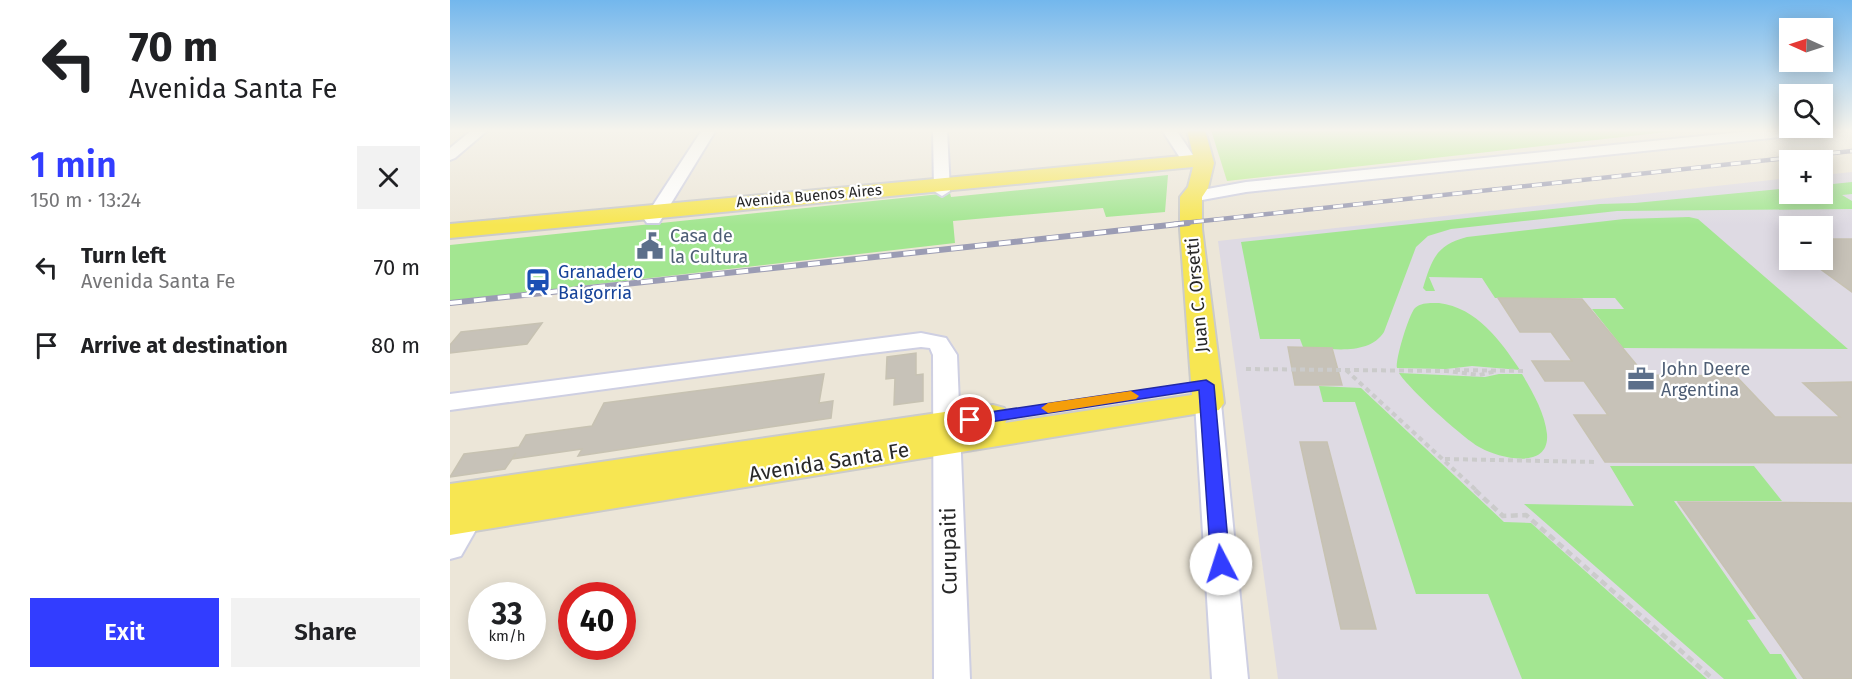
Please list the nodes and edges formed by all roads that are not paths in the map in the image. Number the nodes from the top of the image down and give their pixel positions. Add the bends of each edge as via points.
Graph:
1 (689, 162) edge
2 (941, 162) edge
3 (1192, 162) edge
4 (1197, 162) edge
5 (1501, 162) edge
6 (1197, 169) junction
7 (942, 187) junction
8 (656, 215) junction
9 (450, 231) edge
10 (450, 239) edge
11 (1207, 394) junction
12 (450, 402) edge
13 (947, 433) junction
14 (462, 507) edge
15 (450, 547) edge
16 (952, 679) edge
17 (1230, 679) edge

1 - 8 street
2 - 7 street
3 - 6 street
4 - 6 main road, Juan C. Orsetti
5 - 6 street, Avenida Buenos Aires via 1246,188
6 - 7 main road, Avenida Buenos Aires
6 - 11 main road, Juan C. Orsetti via 1191,229
7 - 8 main road, Avenida Buenos Aires
8 - 9 main road, Avenida Buenos Aires
8 - 10 main road, Avenida Buenos Aires
11 - 13 main road, Avenida Santa Fe
11 - 17 street, Juan C. Orsetti
12 - 13 street, Curupaiti via 921,340 938,343 945,355
13 - 14 main road, Avenida Santa Fe
13 - 16 street, Curupaiti
14 - 15 street

